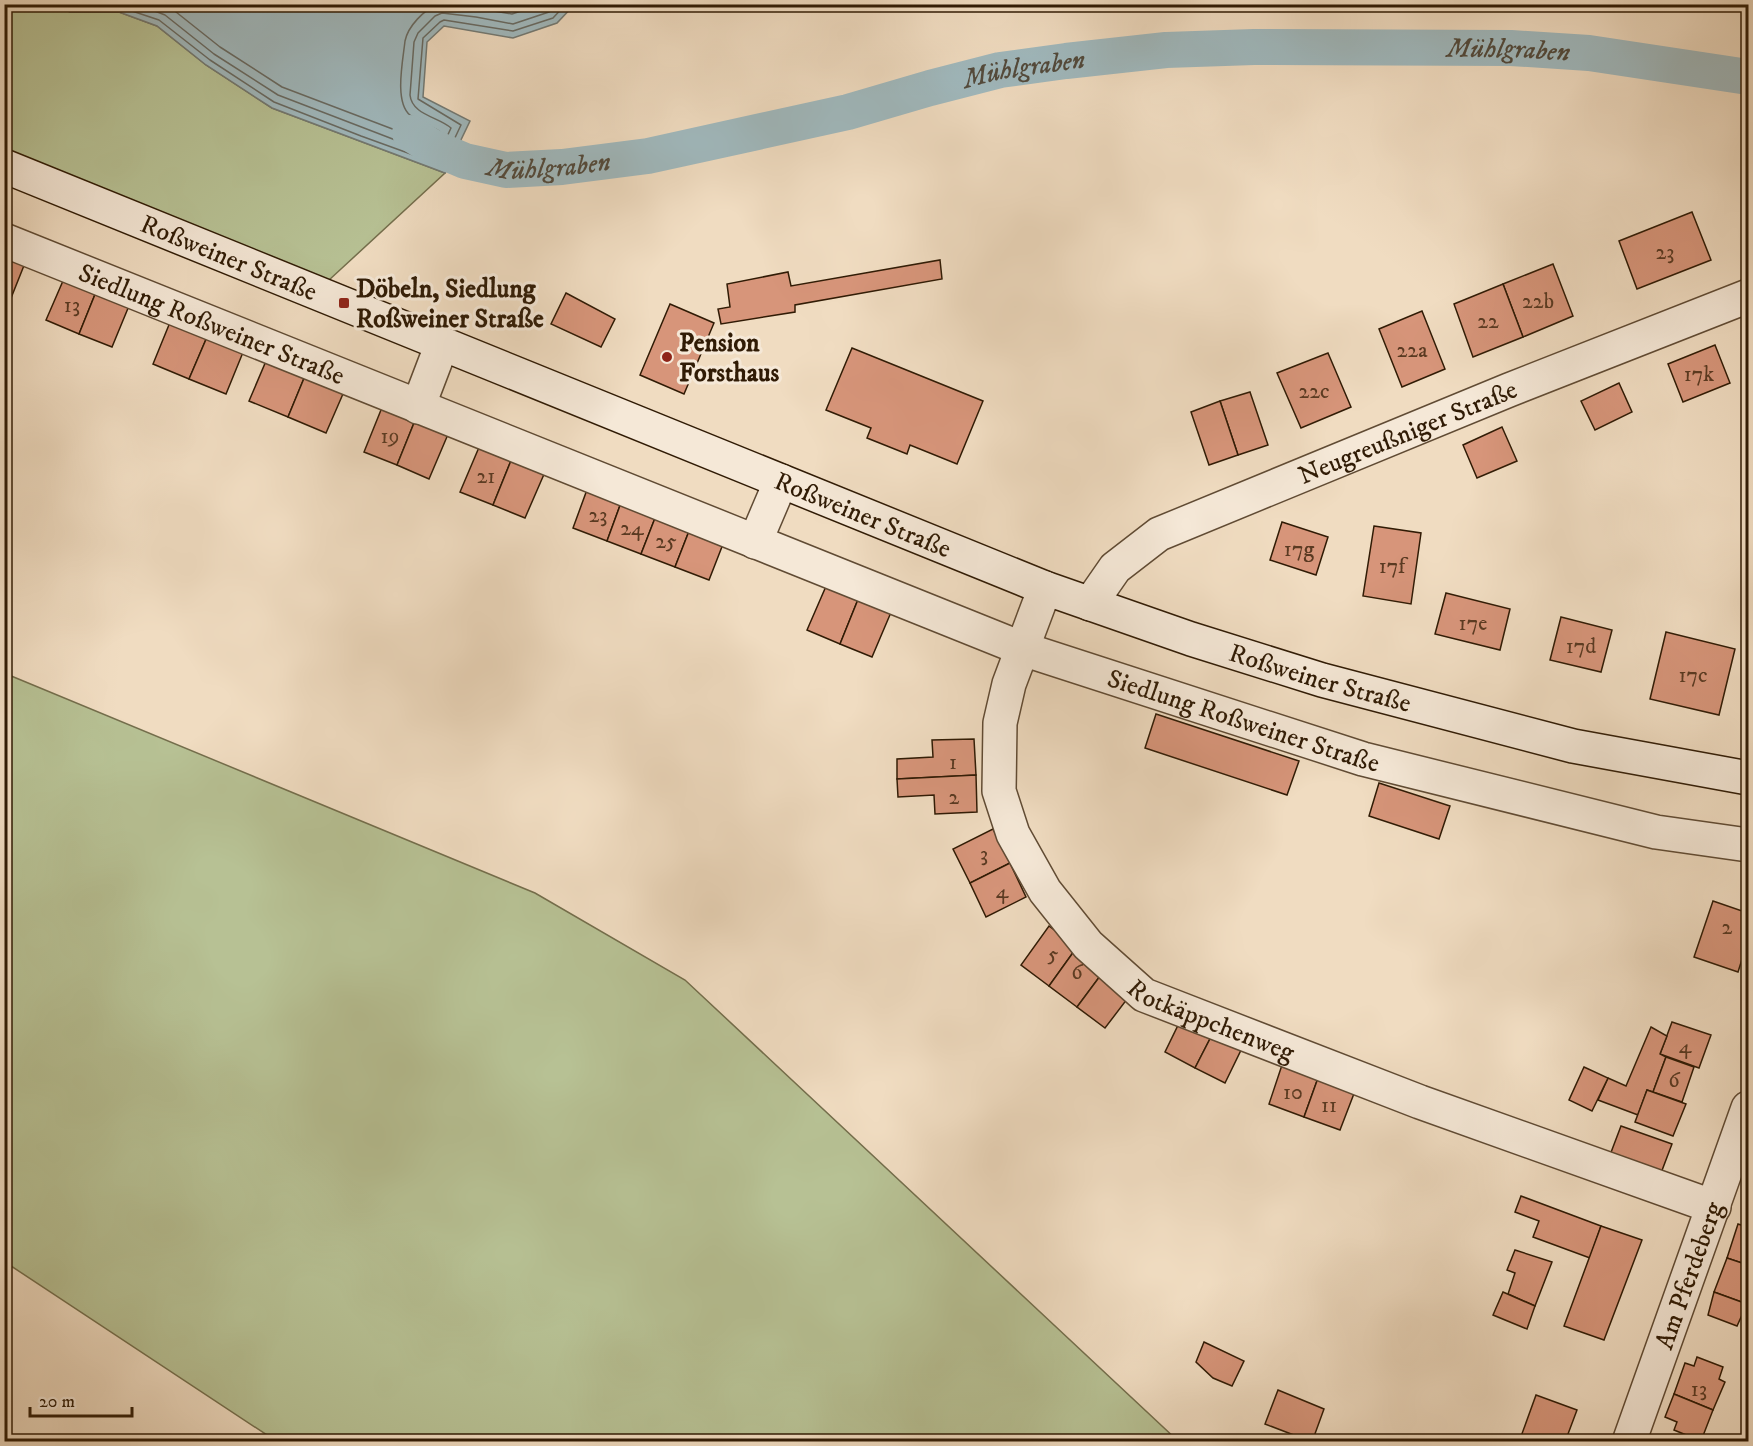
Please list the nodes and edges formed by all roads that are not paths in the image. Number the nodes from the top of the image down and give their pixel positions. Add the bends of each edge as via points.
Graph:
1 (4, 165) edge
2 (4, 240) edge
3 (1749, 296) edge
4 (442, 344) junction
5 (418, 407) junction
6 (781, 481) junction
7 (755, 542) junction
8 (1045, 588) junction
9 (1090, 604) junction
10 (1023, 649) junction
11 (1749, 778) edge
12 (1749, 845) edge
13 (1749, 1108) edge
14 (1713, 1207) junction
15 (1629, 1442) edge

1 - 4 street, Roßweiner Straße
2 - 5 street, Siedlung Roßweiner Straße
3 - 9 street, Neugreußniger Straße via 1160,534 1115,568
4 - 5 street
4 - 6 street, Roßweiner Straße
5 - 7 street, Siedlung Roßweiner Straße
6 - 7 street
6 - 8 street, Roßweiner Straße
7 - 10 street, Siedlung Roßweiner Straße
8 - 9 street, Roßweiner Straße
8 - 10 street, Rotkäppchenweg
9 - 11 street, Roßweiner Straße via 1322,680 1573,746
10 - 12 street, Siedlung Roßweiner Straße via 1363,759 1656,832
10 - 14 street, Rotkäppchenweg via 1000,723 999,791 1013,834 1045,891 1088,945 1144,995 1420,1102
13 - 14 street, Am Pferdeberg
14 - 15 street, Am Pferdeberg

